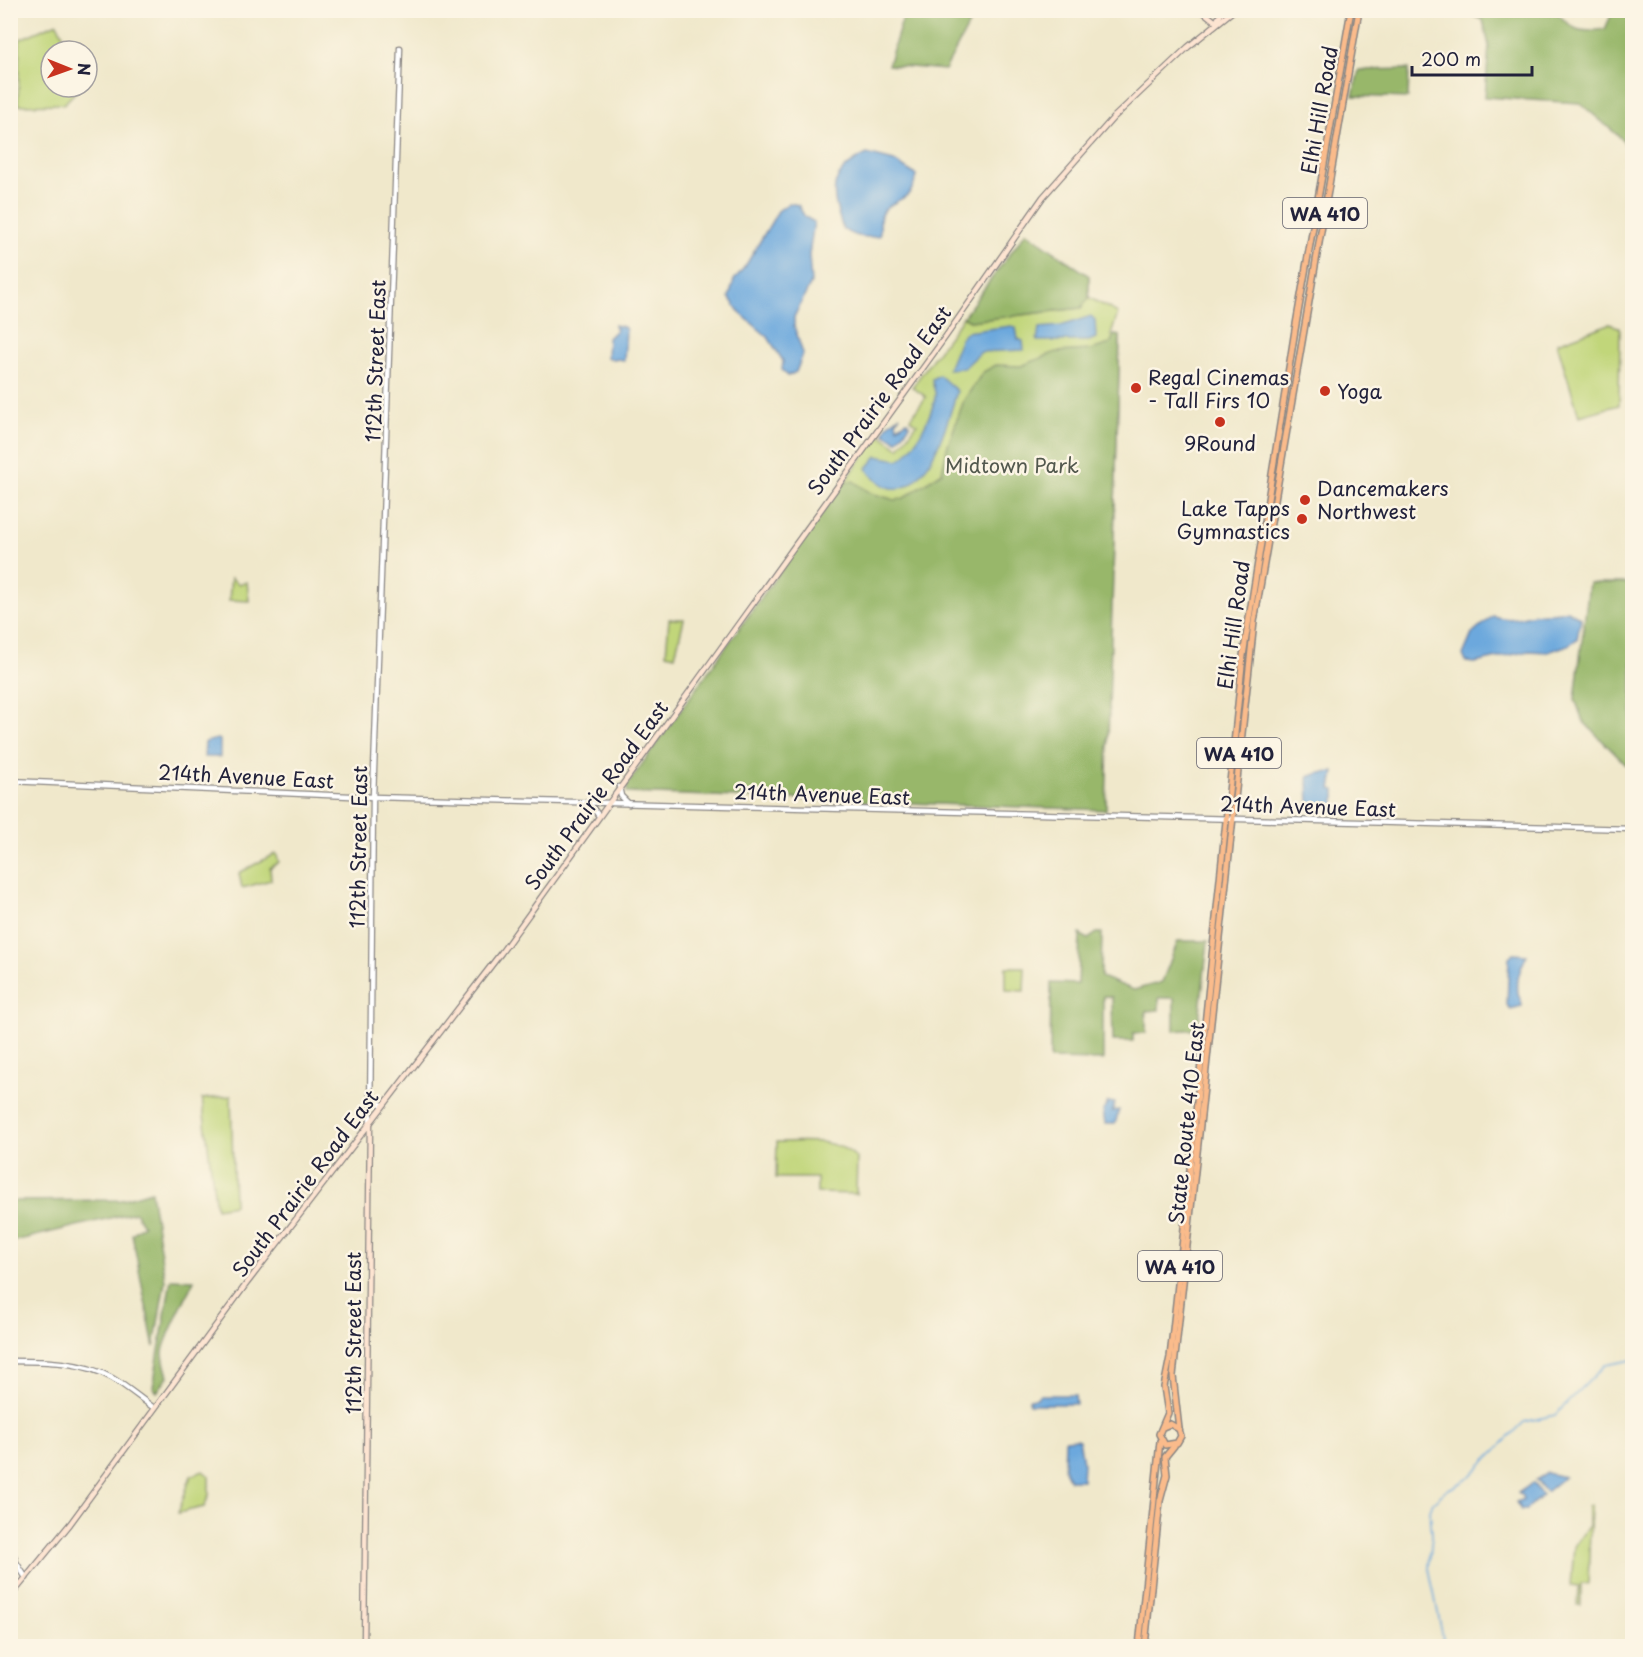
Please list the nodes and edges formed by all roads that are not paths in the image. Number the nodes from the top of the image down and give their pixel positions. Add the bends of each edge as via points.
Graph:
1 (1201, 10) edge
2 (1223, 10) edge
3 (1234, 10) edge
4 (1351, 10) edge
5 (1359, 10) edge
6 (1216, 22) junction
7 (400, 48) dead end
8 (10, 781) edge
9 (620, 787) junction
10 (373, 797) junction
11 (590, 802) junction
12 (608, 803) junction
13 (629, 804) junction
14 (598, 816) junction
15 (1226, 819) junction
16 (1234, 819) junction
17 (1632, 829) edge
18 (370, 1099) junction
19 (383, 1105) junction
20 (370, 1122) junction
21 (357, 1138) junction
22 (370, 1142) junction
23 (10, 1361) edge
24 (154, 1408) junction
25 (1162, 1427) junction
26 (1179, 1430) junction
27 (1160, 1439) junction
28 (1175, 1445) junction
29 (10, 1543) edge
30 (26, 1578) junction
31 (10, 1597) edge
32 (364, 1647) edge
33 (1139, 1647) edge
34 (1145, 1647) edge

1 - 6 main road
2 - 6 main road, South Prairie Road East
3 - 6 main road, South Prairie Road East
4 - 15 main road, Elhi Hill Road / WA 410 via 1253,588
5 - 16 main road, Elhi Hill Road / WA 410 via 1254,622
6 - 9 main road, South Prairie Road East via 1113,118 1048,190
7 - 10 street, 112th Street East
8 - 10 street, 214th Avenue East
9 - 12 main road, South Prairie Road East
9 - 13 street via 621,796
10 - 11 street, 214th Avenue East
10 - 18 street, 112th Street East
11 - 12 street, 214th Avenue East
11 - 14 street
12 - 13 street, 214th Avenue East
12 - 14 main road, South Prairie Road East
13 - 15 street, 214th Avenue East
14 - 19 main road, South Prairie Road East via 501,953
15 - 16 street, 214th Avenue East
15 - 25 main road, State Route 410 East / WA 410 via 1164,1387 1168,1413
16 - 17 street, 214th Avenue East
16 - 26 main road, State Route 410 East / WA 410 via 1173,1376
18 - 19 street
18 - 20 street, 112th Street East
19 - 20 main road, South Prairie Road East
20 - 21 main road, South Prairie Road East
20 - 22 main road, 112th Street East
21 - 22 main road
21 - 24 main road, South Prairie Road East
22 - 32 main road, 112th Street East
23 - 24 street via 93,1370 112,1378
24 - 30 main road, South Prairie Road East
25 - 26 main road via 1172,1425
25 - 27 main road, WA 410
26 - 28 main road, WA 410 via 1180,1439
27 - 28 main road via 1165,1445
27 - 33 main road, WA 410
28 - 34 main road, WA 410 via 1165,1457 1167,1475 1160,1501
29 - 30 street
30 - 31 main road, South Prairie Road East

